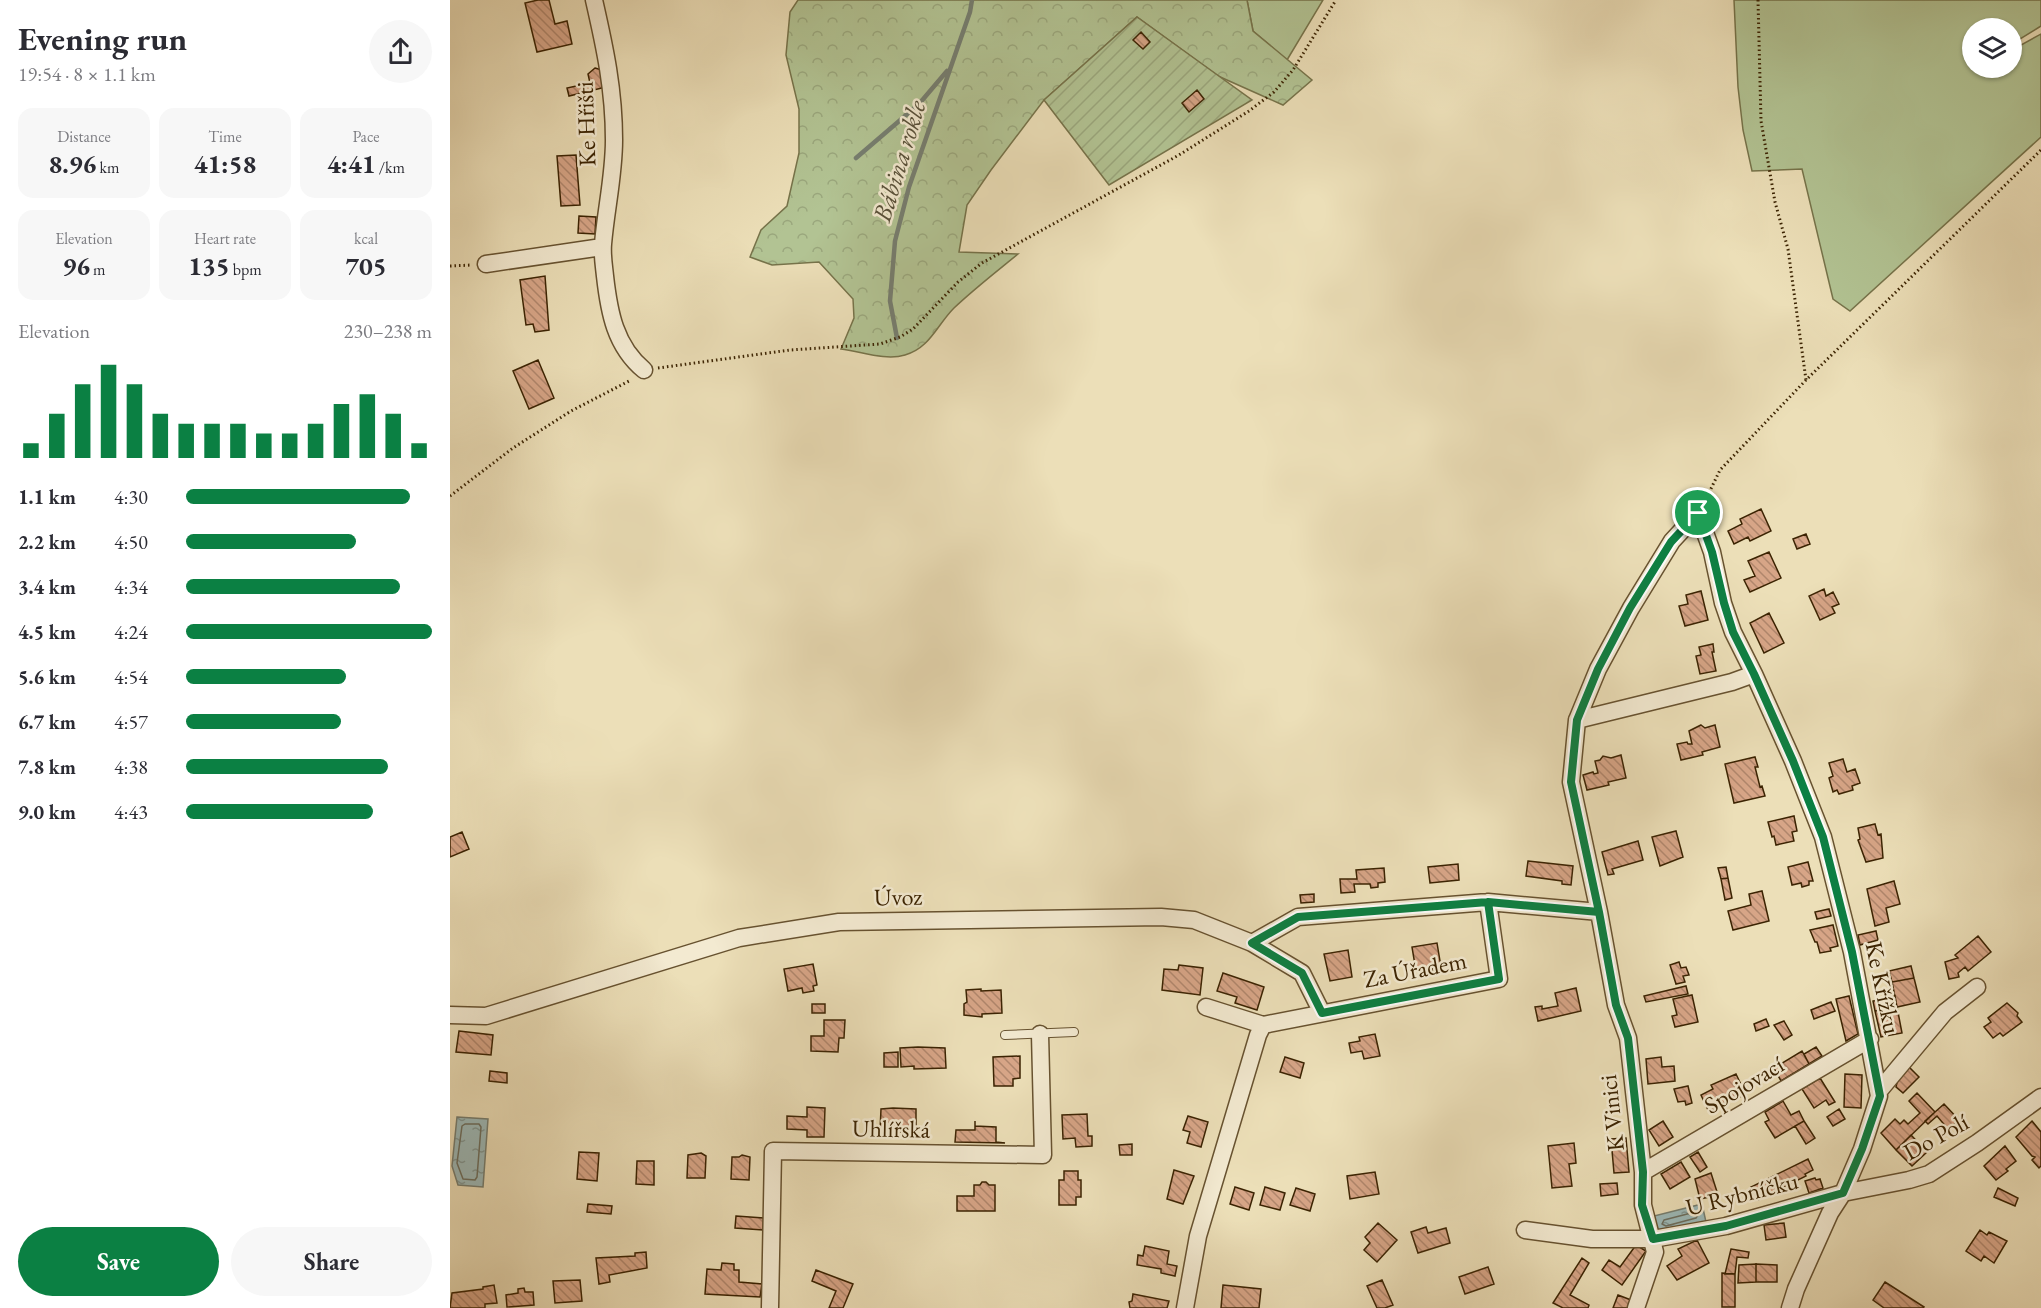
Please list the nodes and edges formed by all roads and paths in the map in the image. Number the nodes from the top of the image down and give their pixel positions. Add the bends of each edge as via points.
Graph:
1 (594, 0) edge
2 (1336, 0) edge
3 (1758, 0) edge
4 (2041, 150) edge
5 (602, 247) junction
6 (486, 264) joint
7 (450, 266) edge
8 (644, 370) junction
9 (1806, 380) junction
10 (450, 496) edge
11 (1698, 513) junction
12 (1754, 674) junction
13 (1577, 720) junction
14 (1488, 902) junction
15 (1599, 912) junction
16 (1252, 943) junction
17 (1977, 987) dead end
18 (1206, 1007) dead end
19 (1322, 1013) junction
20 (450, 1015) edge
21 (1263, 1025) junction
22 (1074, 1032) dead end
23 (1040, 1034) junction
24 (1005, 1035) dead end
25 (1870, 1039) junction
26 (1879, 1091) junction
27 (2041, 1097) edge
28 (1643, 1172) junction
29 (1843, 1193) junction
30 (1525, 1230) dead end
31 (1653, 1239) junction
32 (770, 1308) edge
33 (1185, 1308) edge
34 (1636, 1308) edge
35 (1790, 1308) edge

1 - 5 street, Ke Hřišti via 613,95 614,143
2 - 8 path via 1293,70 1274,92 1179,155 982,263 900,337 880,344 790,350
3 - 9 path via 1761,121 1775,202 1788,249
4 - 9 path
5 - 6 street
5 - 8 street, Ke Hřišti via 612,322 620,343
6 - 7 path
8 - 10 path via 513,448
9 - 11 path via 1720,470
11 - 12 street, Ke Křížku via 1733,632
11 - 13 street via 1671,542 1630,608
12 - 13 street
12 - 25 street, Ke Křížku via 1823,837
13 - 15 street via 1571,782
14 - 15 street
14 - 16 street via 1298,917
14 - 19 street, Za Úřadem via 1499,979
15 - 28 street, K Vinici via 1616,1005 1628,1038
16 - 19 street, Úvoz via 1302,973
16 - 20 street, Úvoz via 1194,920 1161,916 839,922 739,938 486,1016
17 - 26 street via 1945,1012
18 - 21 street, Za Úřadem
19 - 21 street, Za Úřadem
21 - 33 street via 1198,1236
22 - 23 lane
23 - 24 lane
23 - 32 street, Uhlířská via 1043,1155 773,1151
25 - 26 street, Ke Křížku
25 - 28 street, Spojovací
26 - 29 street, Ke Křížku via 1862,1149
27 - 29 street, Do Polí via 1929,1174
28 - 31 street, K Vinici via 1642,1205
29 - 31 street, U Rybníčku via 1726,1226
29 - 35 street, Ke Křížku via 1830,1213
30 - 31 street, U Rybníčku via 1592,1239
31 - 34 street, K Vinici via 1655,1251

